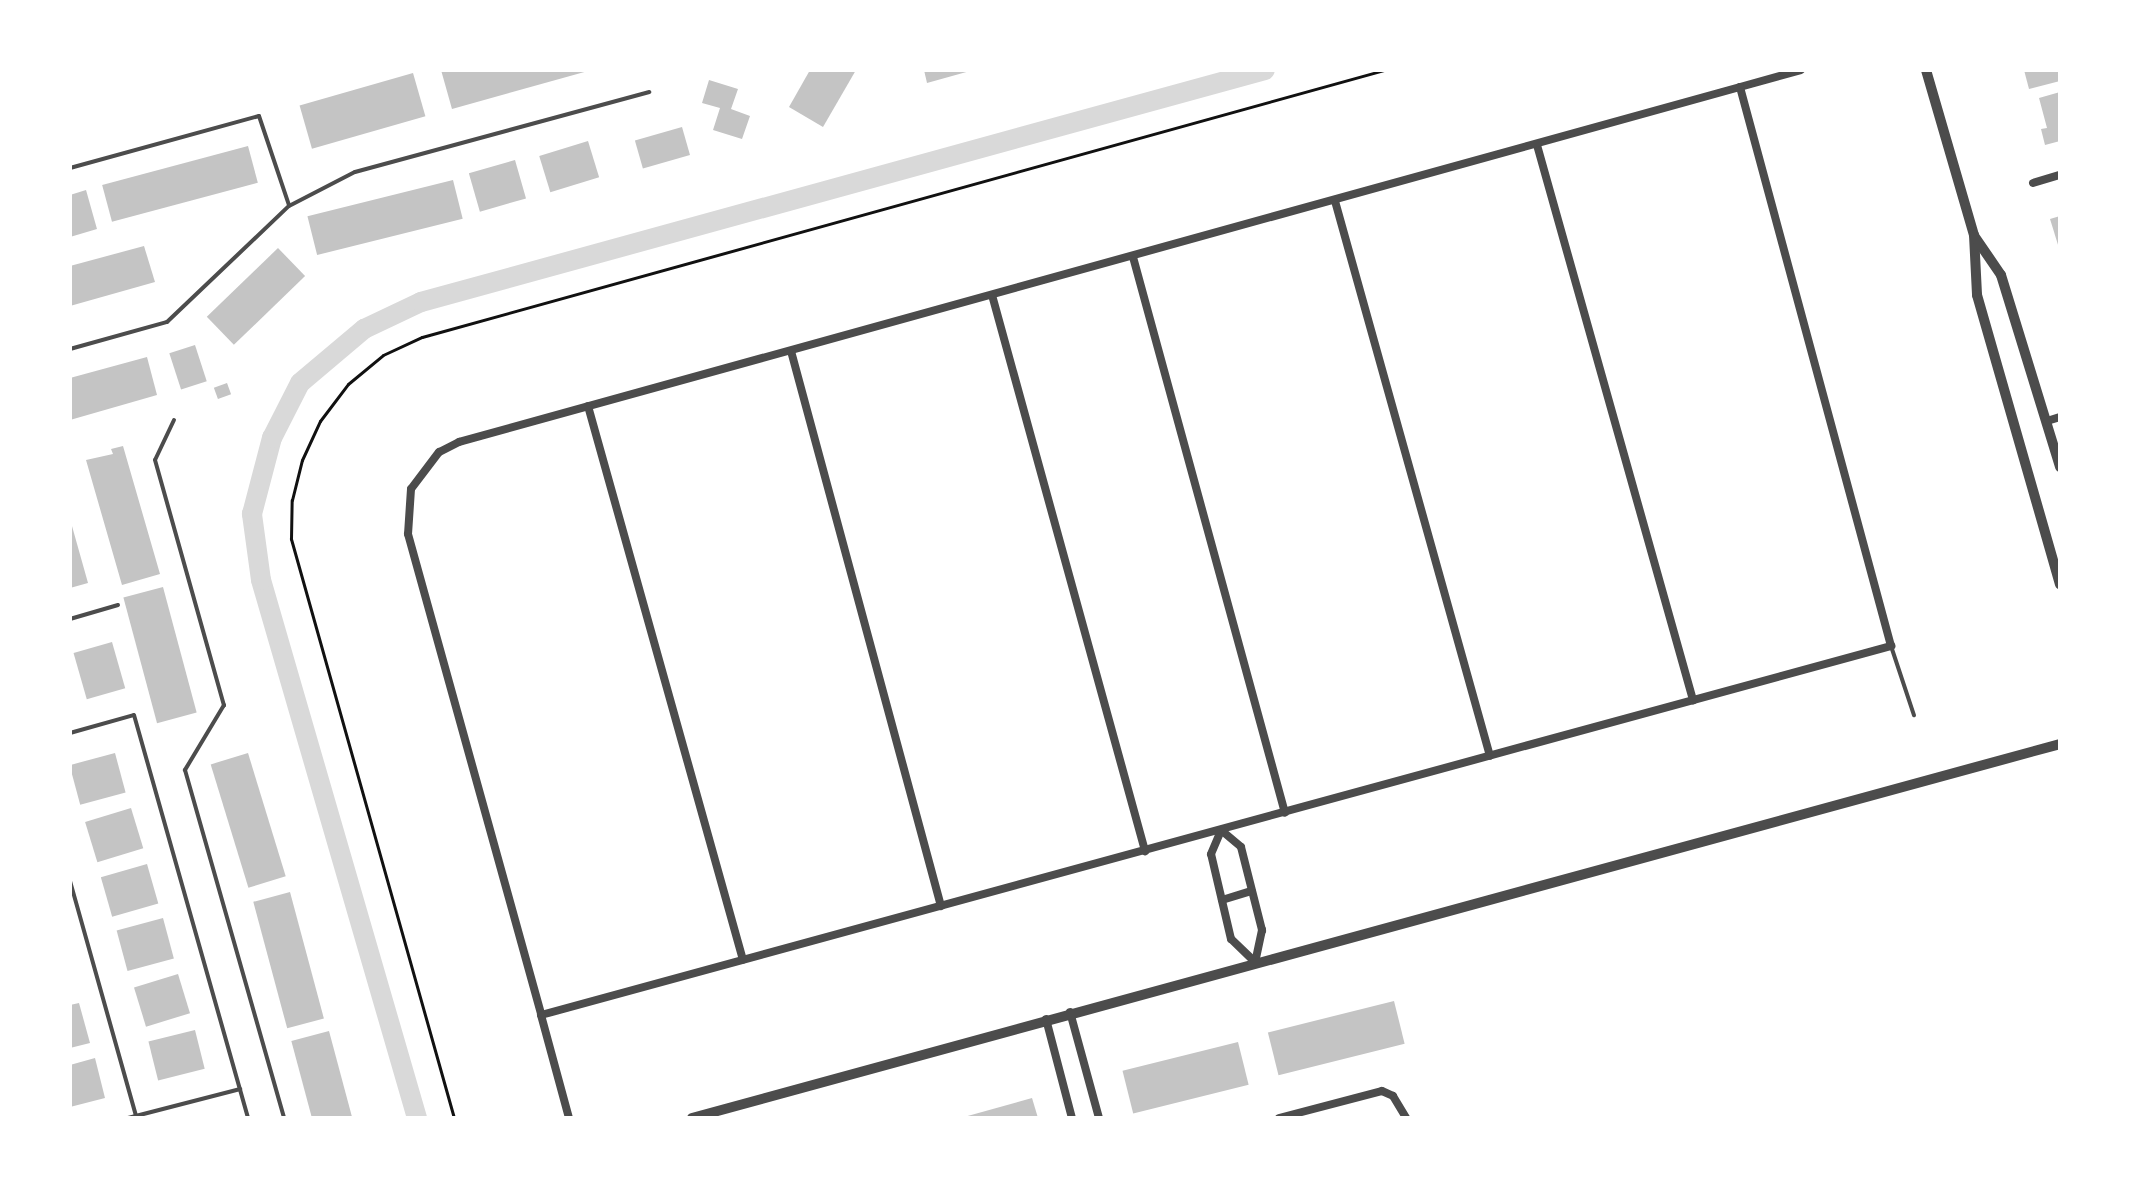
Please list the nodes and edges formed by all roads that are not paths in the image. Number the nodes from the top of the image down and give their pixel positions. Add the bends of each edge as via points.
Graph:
1 (1801, 70) edge
2 (1926, 70) edge
3 (1740, 87) junction
4 (649, 92) dead end
5 (1537, 145) junction
6 (70, 168) edge
7 (2060, 175) edge
8 (2033, 183) dead end
9 (1335, 201) junction
10 (289, 206) junction
11 (1974, 235) junction
12 (1133, 257) junction
13 (992, 295) junction
14 (70, 349) edge
15 (791, 351) junction
16 (588, 406) junction
17 (2060, 417) edge
18 (174, 420) dead end
19 (2047, 421) junction
20 (2060, 467) edge
21 (2060, 584) edge
22 (118, 605) dead end
23 (70, 619) edge
24 (1891, 646) junction
25 (1693, 700) junction
26 (1914, 715) dead end
27 (70, 733) edge
28 (2060, 744) edge
29 (1490, 756) junction
30 (1285, 813) junction
31 (1221, 830) junction
32 (1145, 851) junction
33 (70, 881) edge
34 (1252, 891) junction
35 (1222, 900) junction
36 (941, 906) junction
37 (743, 960) junction
38 (1255, 962) junction
39 (1070, 1012) junction
40 (541, 1015) junction
41 (1046, 1019) junction
42 (240, 1089) junction
43 (136, 1116) junction
44 (128, 1118) edge
45 (248, 1118) edge
46 (284, 1118) edge
47 (569, 1118) edge
48 (692, 1118) edge
49 (1072, 1118) edge
50 (1099, 1118) edge
51 (1279, 1118) edge
52 (1406, 1118) edge

1 - 3 street
2 - 11 street
3 - 5 street
3 - 24 street
4 - 10 lane via 355,172
5 - 9 street
5 - 25 street
6 - 10 lane via 259,116
7 - 8 street
9 - 12 street
9 - 29 street
10 - 14 lane via 167,322
11 - 19 street via 2001,275
11 - 21 street via 1977,295
12 - 13 street
12 - 30 street
13 - 15 street
13 - 32 street
15 - 16 street
15 - 36 street
16 - 37 street
16 - 40 street via 439,452 411,489 407,513 408,534
17 - 19 street
18 - 46 lane via 155,460 224,705 185,770
19 - 20 street
22 - 23 lane
24 - 25 street
24 - 26 lane
25 - 29 street
27 - 42 lane via 134,715
28 - 38 street
29 - 30 street
30 - 31 street
31 - 32 street
31 - 34 street via 1241,847
31 - 35 street via 1211,854
32 - 36 street
33 - 43 lane
34 - 35 street
34 - 38 street via 1262,930
35 - 38 street via 1231,939
36 - 37 street
37 - 40 street
38 - 39 street
39 - 41 street
39 - 50 street
40 - 47 street
41 - 48 street
41 - 49 street
42 - 43 lane
42 - 45 lane
43 - 44 lane
51 - 52 street via 1382,1091 1393,1096

